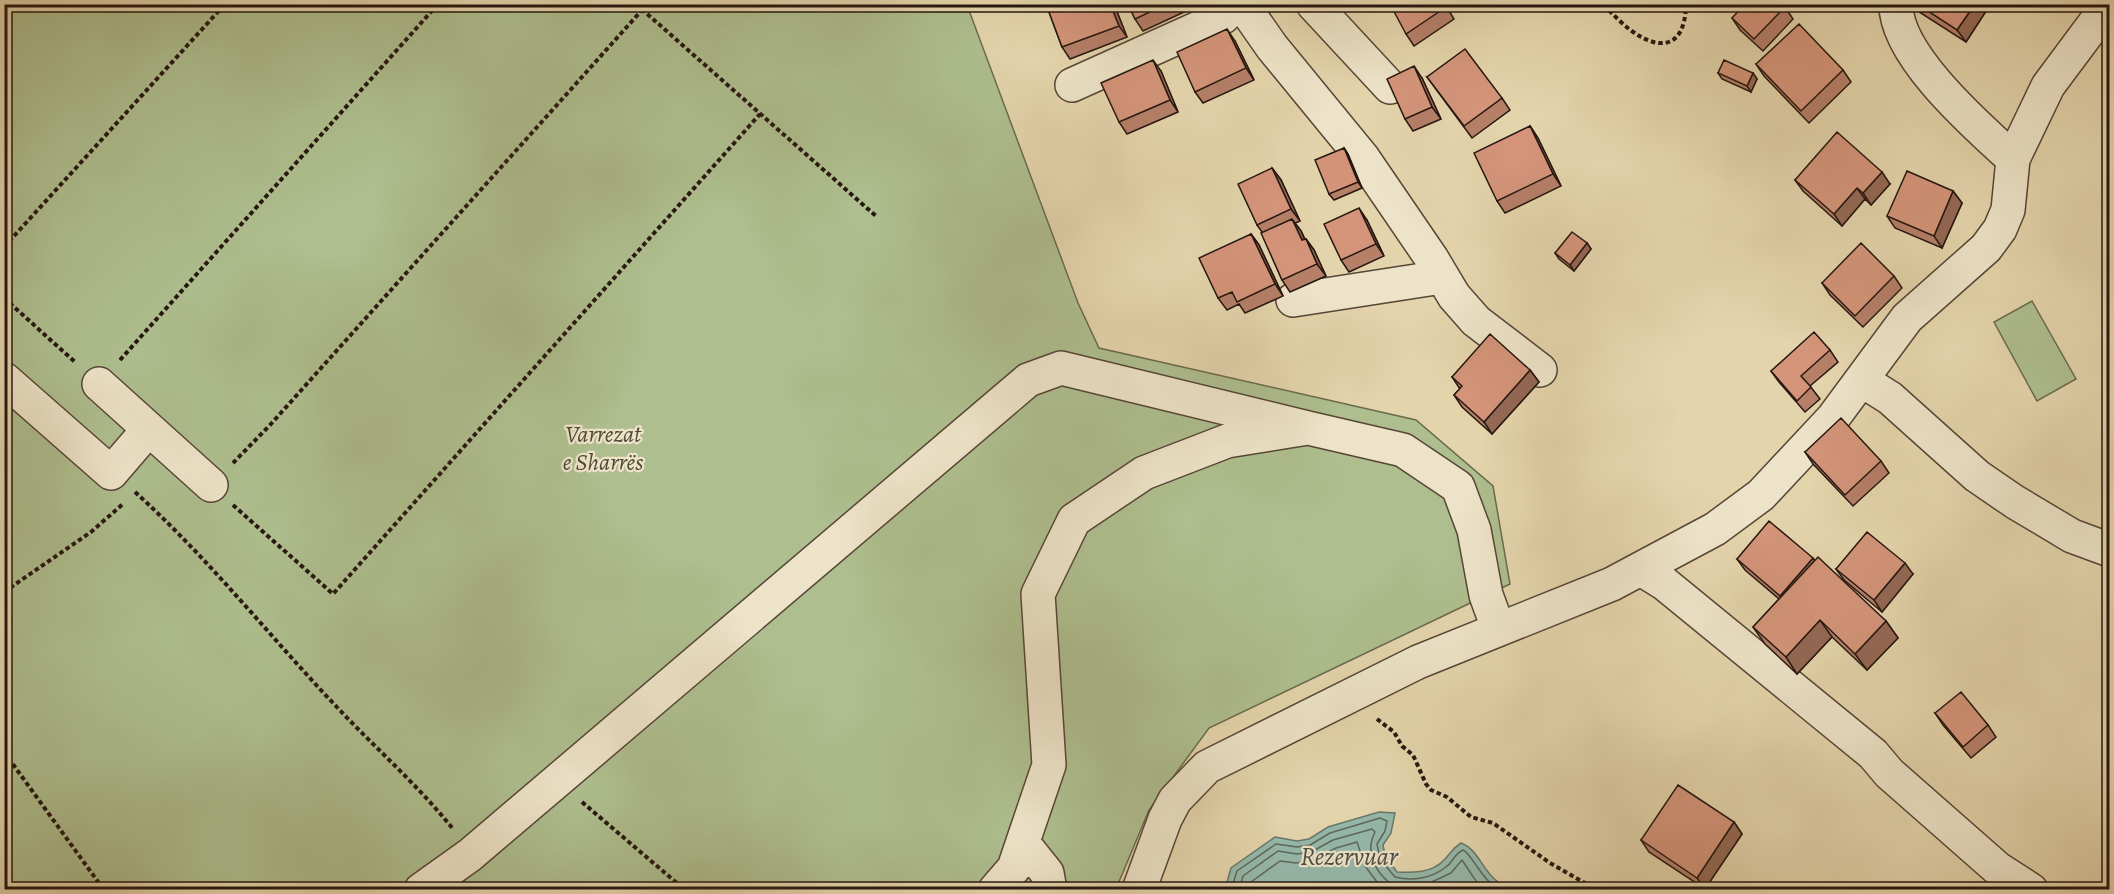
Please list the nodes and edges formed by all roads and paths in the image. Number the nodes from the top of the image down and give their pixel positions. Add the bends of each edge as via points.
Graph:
1 (225, 4) edge
2 (438, 4) edge
3 (636, 4) edge
4 (651, 4) edge
5 (1236, 4) edge
6 (1242, 4) edge
7 (1313, 4) edge
8 (1605, 4) edge
9 (1686, 4) edge
10 (1896, 4) edge
11 (2109, 4) edge
12 (642, 10) junction
13 (1072, 85) dead end
14 (1390, 87) edge
15 (760, 114) junction
16 (2013, 159) junction
17 (877, 217) dead end
18 (4, 247) edge
19 (1442, 277) junction
20 (4, 298) edge
21 (1293, 300) dead end
22 (1540, 370) dead end
23 (4, 379) edge
24 (1863, 381) junction
25 (99, 384) junction
26 (1308, 428) junction
27 (148, 430) junction
28 (122, 482) junction
29 (211, 485) junction
30 (2109, 550) edge
31 (1641, 569) junction
32 (4, 592) edge
33 (1498, 628) junction
34 (1365, 686) junction
35 (4, 752) edge
36 (556, 781) junction
37 (1023, 843) junction
38 (470, 855) junction
39 (104, 890) edge
40 (421, 890) edge
41 (685, 890) edge
42 (995, 890) edge
43 (1050, 890) edge
44 (1139, 890) edge
45 (1597, 890) edge
46 (2031, 890) edge

1 - 18 path
2 - 25 path
3 - 12 path
4 - 12 path
5 - 13 street via 1223,17
6 - 19 street via 1363,158
7 - 14 street
8 - 9 path via 1644,41 1664,45 1675,40 1683,27
10 - 16 street via 1899,29 1908,46 1963,112
11 - 16 street via 2048,86
12 - 15 path
12 - 29 path via 270,426
15 - 17 path
15 - 29 path via 333,594
16 - 24 street via 2008,210 2000,229 1986,248 1907,318
19 - 21 street
19 - 22 street via 1476,321
20 - 25 path
23 - 28 street
24 - 30 street via 1890,398 1977,476 2072,536
24 - 31 street via 1761,495 1715,529
25 - 27 street
26 - 33 street via 1403,450 1458,487 1474,530 1486,595
26 - 36 street via 1061,368 1028,380
26 - 37 street via 1227,441 1144,473 1074,520 1038,594 1049,765
27 - 28 street
27 - 29 street
28 - 32 path via 120,508
28 - 38 path via 203,558 332,703 413,782 453,828
31 - 33 street
31 - 46 street via 1665,584 1873,754 1889,773 1997,868
33 - 34 street
34 - 44 street via 1207,767 1175,800
34 - 45 path via 1375,718 1394,732 1413,755 1431,790 1447,797 1471,817 1493,823 1550,864
35 - 39 path
36 - 38 street
36 - 41 path
37 - 42 street via 1014,868
37 - 43 street via 1047,873
38 - 40 street

